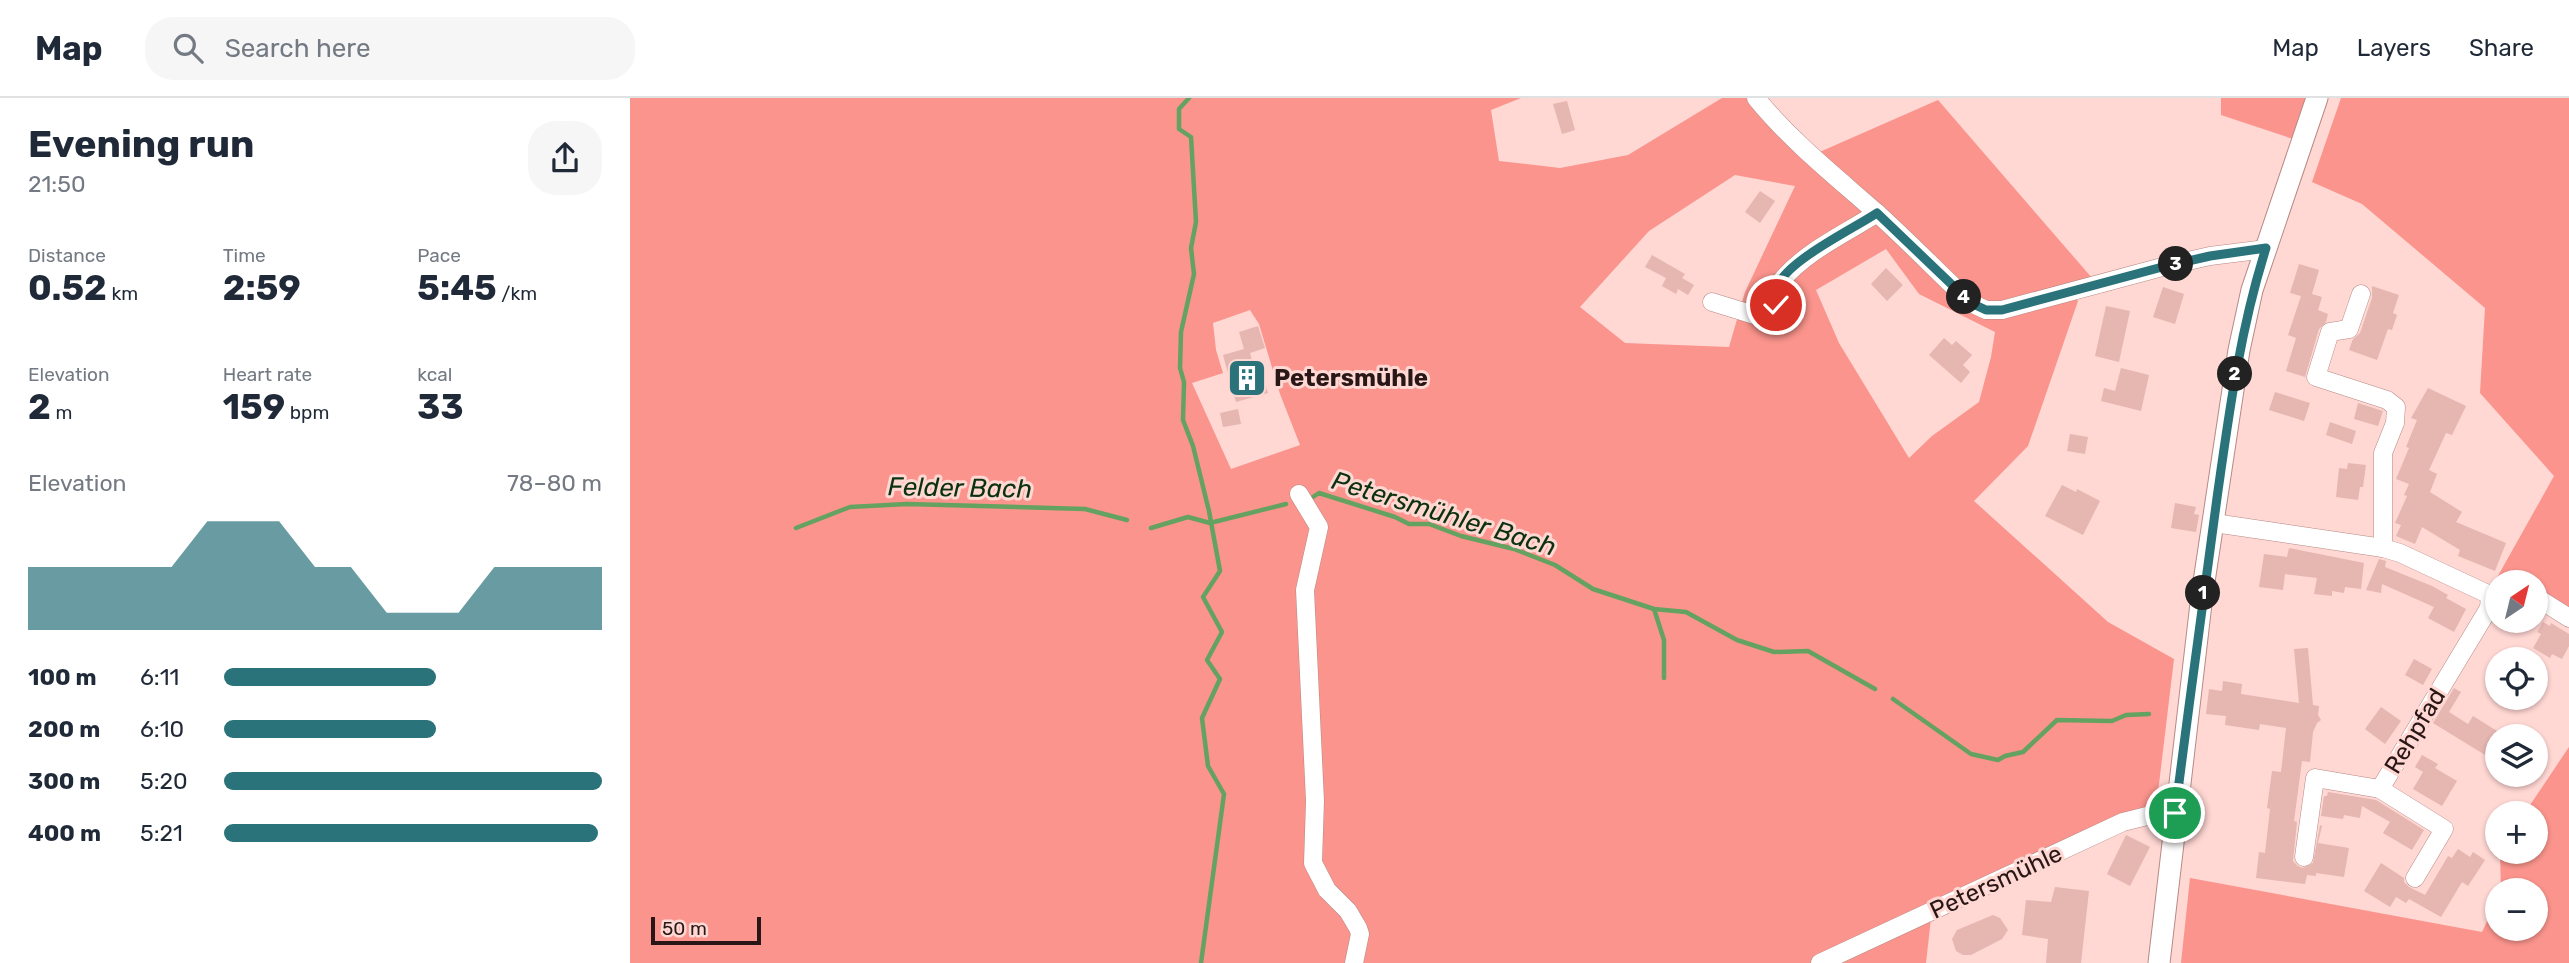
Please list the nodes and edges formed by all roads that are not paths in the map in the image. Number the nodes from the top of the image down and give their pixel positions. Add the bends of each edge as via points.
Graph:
1 (1756, 98) edge
2 (2318, 98) edge
3 (1877, 213) junction
4 (2266, 248) junction
5 (2361, 294) dead end
6 (1712, 302) dead end
7 (1298, 494) dead end
8 (2214, 523) junction
9 (2383, 548) junction
10 (2485, 590) edge
11 (2548, 605) edge
12 (2485, 615) edge
13 (2569, 618) edge
14 (2380, 789) junction
15 (2175, 813) junction
16 (2304, 858) dead end
17 (2414, 878) dead end
18 (1354, 963) edge
19 (1820, 963) edge
20 (2159, 963) edge

1 - 3 street via 1802,149
2 - 4 main road
3 - 4 street via 1971,303 1986,310 2002,310 2210,256
3 - 6 street via 1794,267 1780,281 1776,305 1764,318
4 - 8 main road via 2239,350
5 - 9 street via 2349,329 2330,332 2316,377 2396,407 2383,453
7 - 18 street via 1319,527 1305,590 1313,863 1327,890 1356,922 1360,934
8 - 9 street, Rehpfad
8 - 15 main road
9 - 10 street, Rehpfad
11 - 13 street
12 - 14 street, Rehpfad
14 - 16 street via 2315,778
14 - 17 street, Rehpfad via 2444,829
15 - 19 street, Petersmühle via 2123,822
15 - 20 main road

